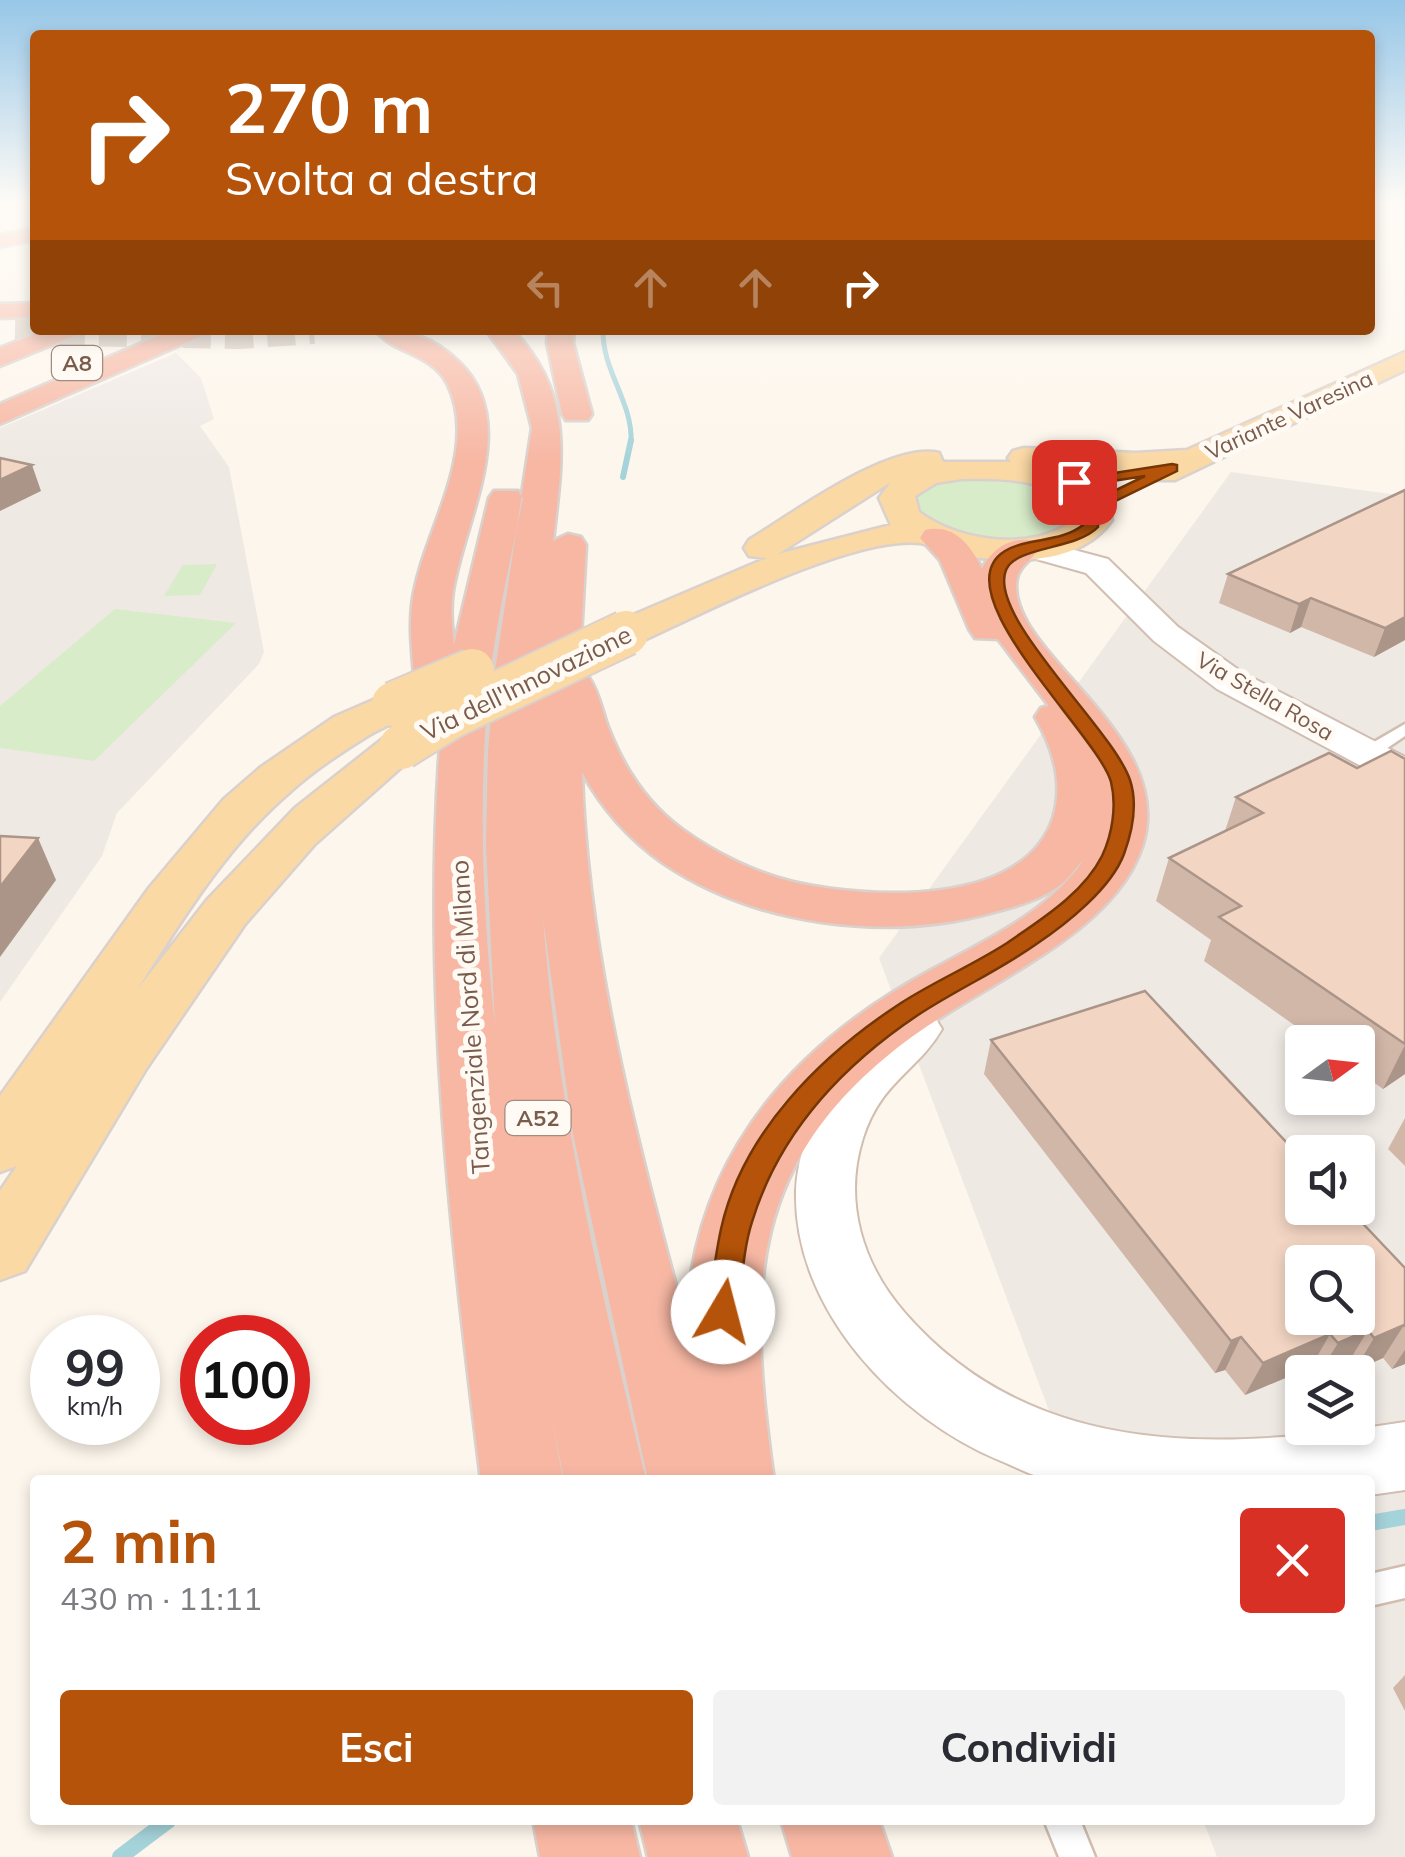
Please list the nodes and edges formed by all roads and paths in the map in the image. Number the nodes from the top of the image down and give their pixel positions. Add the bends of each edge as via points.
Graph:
1 (30, 312) tunnel mouth
2 (5, 323) edge
3 (55, 335) tunnel mouth
4 (143, 335) edge
5 (182, 335) edge
6 (208, 335) edge
7 (400, 335) edge
8 (475, 335) edge
9 (503, 335) edge
10 (532, 335) edge
11 (561, 335) edge
12 (98, 337) dead end
13 (0, 358) edge
14 (1405, 360) edge
15 (0, 376) edge
16 (56, 390) junction
17 (0, 395) edge
18 (572, 396) junction
19 (0, 415) edge
20 (578, 442) dead end
21 (1184, 464) junction
22 (1060, 484) junction
23 (906, 485) junction
24 (1092, 507) junction
25 (931, 535) junction
26 (762, 548) junction
27 (1027, 549) junction
28 (624, 620) junction
29 (398, 725) junction
30 (1405, 729) edge
31 (1368, 754) junction
32 (1405, 773) edge
33 (985, 968) junction
34 (468, 1063) junction
35 (0, 1146) edge
36 (0, 1250) edge
37 (1405, 1456) edge
38 (521, 1475) edge
39 (604, 1475) edge
40 (689, 1475) edge
41 (733, 1475) edge
42 (1174, 1475) edge
43 (1266, 1475) edge
44 (1405, 1582) edge
45 (1375, 1589) edge
46 (569, 1825) edge
47 (583, 1825) edge
48 (689, 1825) edge
49 (792, 1825) edge
50 (832, 1825) edge
51 (1064, 1825) edge
52 (572, 1857) edge
53 (590, 1857) edge
54 (698, 1857) edge
55 (802, 1857) edge
56 (842, 1857) edge
57 (1077, 1857) edge

1 - 2 highway
3 - 13 highway
4 - 17 highway, A8
5 - 16 highway
6 - 16 highway
7 - 34 highway via 446,363 466,391 474,423 469,470 432,613 439,673 435,783
8 - 34 highway, Tangenziale Nord di Milano / A52 via 514,396 517,436 464,717 458,912
9 - 39 highway, Tangenziale Nord di Milano / A52 via 530,368 548,428 512,715 514,917 552,1208
10 - 18 highway
11 - 18 highway
12 - 15 highway, A8
14 - 21 main road, Variante Varesina
16 - 19 highway
18 - 20 highway
21 - 22 main road, Variante Varesina
21 - 24 main road, Variante Varesina
21 - 26 main road via 969,456 914,462 876,477
22 - 23 main road, Via dell'Innovazione via 1018,472 969,469
22 - 24 main road
23 - 25 main road via 896,498 898,512
23 - 26 main road, Via dell'Innovazione via 816,530
24 - 27 main road via 1094,520 1084,533
25 - 27 main road, Via dell'Innovazione
25 - 28 main road, Via dell'Innovazione via 834,546
25 - 40 highway via 956,555 993,636 1070,740 1081,814 1067,846 1020,885 904,911 813,904 748,884 688,855 634,812 598,760 578,705 568,541 557,733 568,906 612,1159
26 - 28 main road, Via dell'Innovazione
27 - 31 street, Via Stella Rosa via 1097,566 1146,617 1218,672
27 - 33 highway via 1005,558 998,569 1004,614 1111,760 1121,781 1124,822 1111,860 1078,900
28 - 29 main road, Via dell'Innovazione, bridge via 451,716
29 - 35 main road, Via dell'Innovazione via 350,727 240,810 168,900
29 - 36 main road, Via dell'Innovazione via 265,866 164,992
30 - 31 lane
31 - 32 street, Via Stella Rosa
33 - 41 highway via 910,1009 830,1072 797,1106 758,1168 736,1226 720,1342
33 - 42 street via 897,1044 846,1108 824,1170 824,1217 837,1266 876,1328 934,1383 1010,1431
34 - 38 highway, Tangenziale Nord di Milano / A52
37 - 43 street
44 - 45 lane
46 - 52 highway
47 - 53 highway
48 - 54 highway
49 - 55 highway
50 - 56 highway
51 - 57 lane

